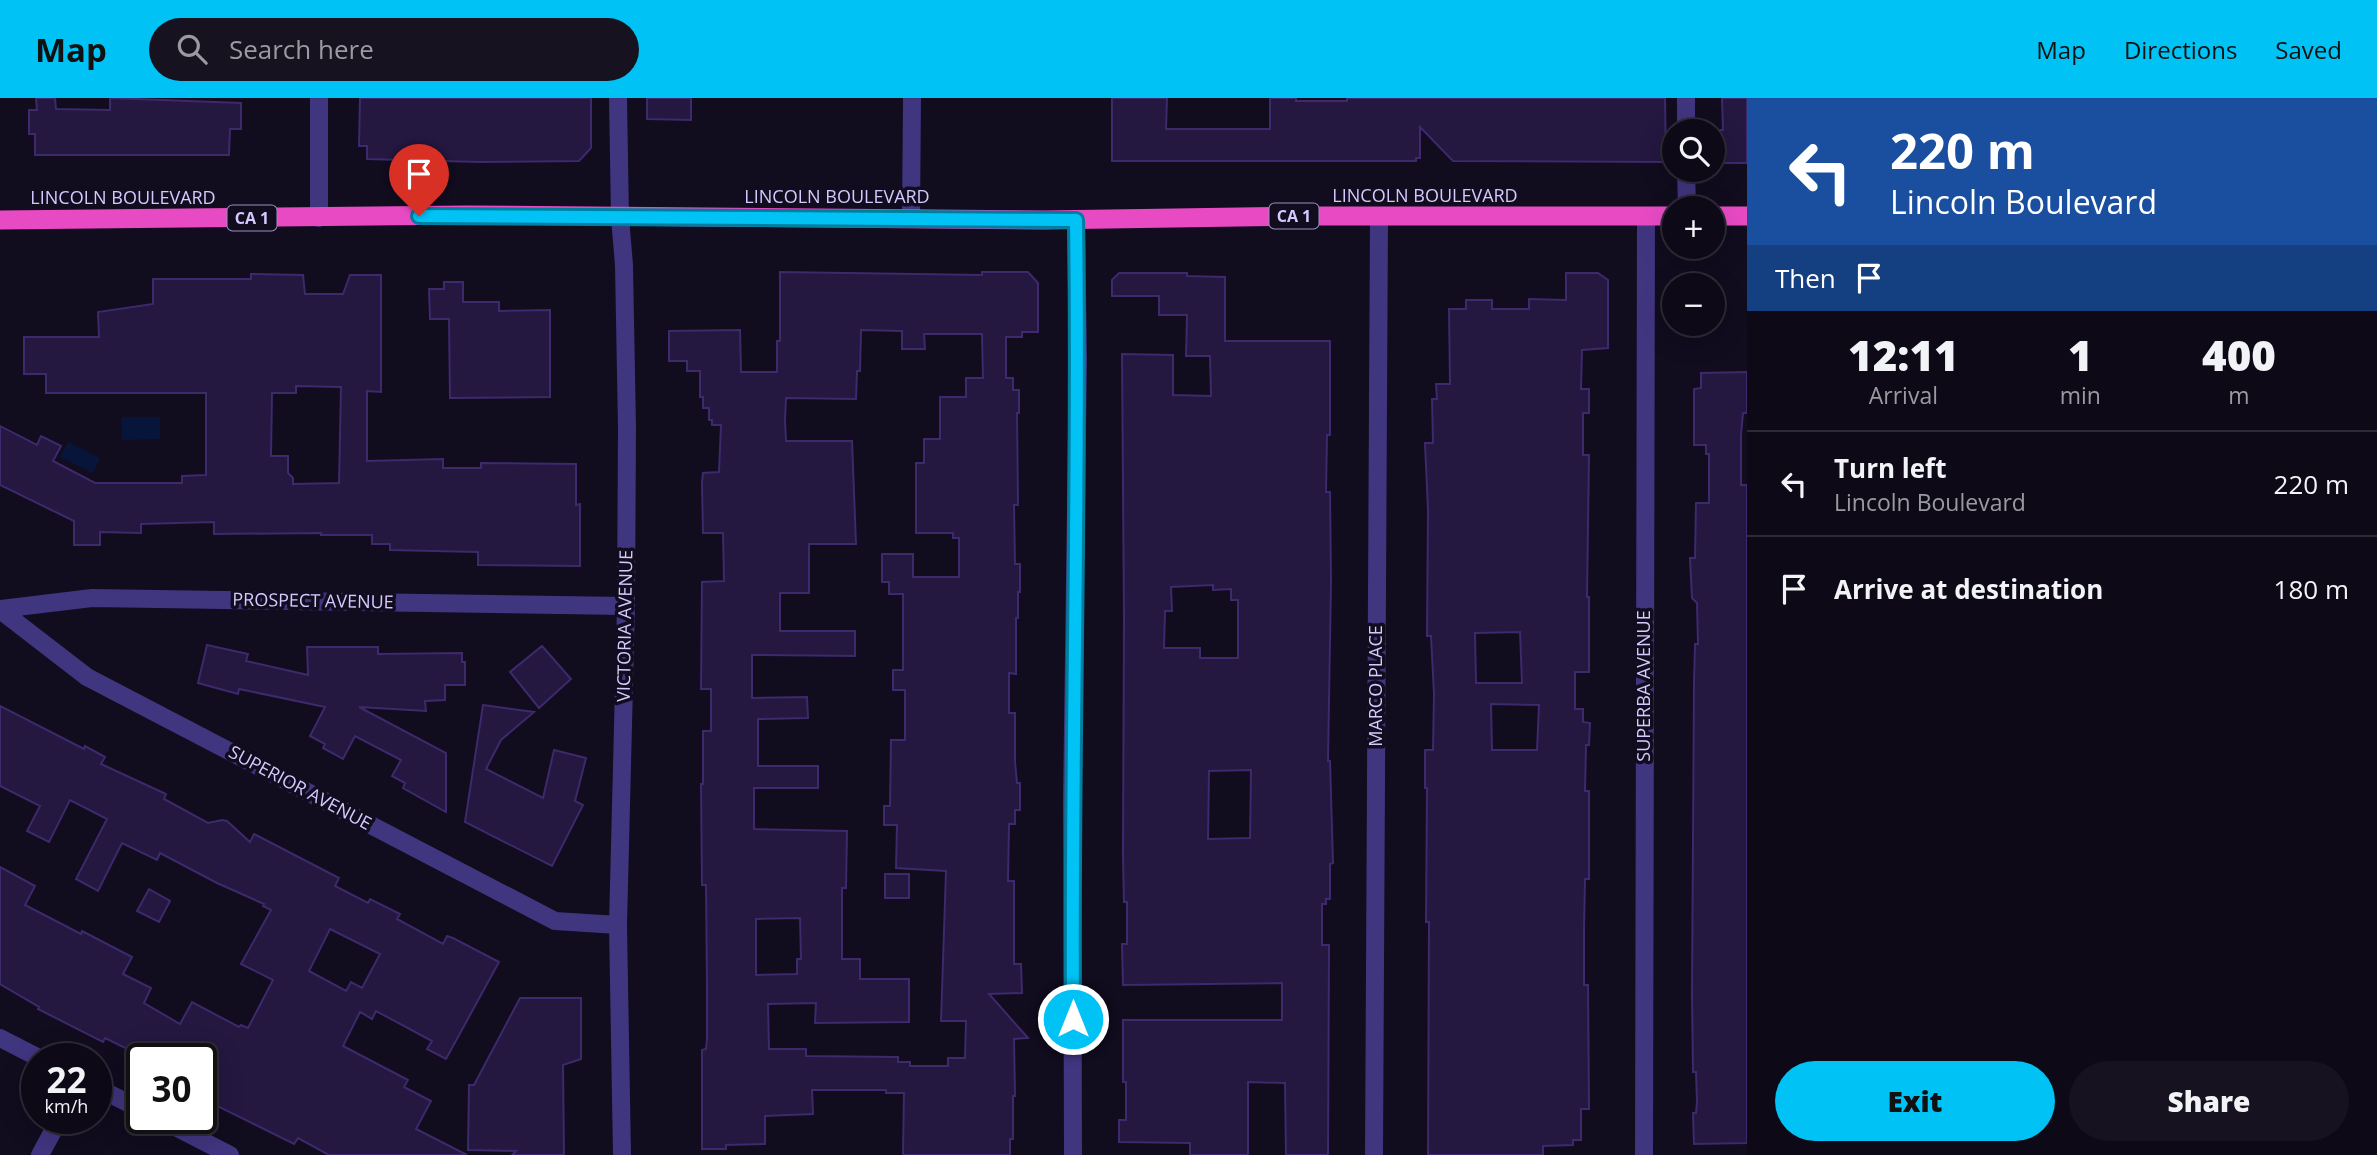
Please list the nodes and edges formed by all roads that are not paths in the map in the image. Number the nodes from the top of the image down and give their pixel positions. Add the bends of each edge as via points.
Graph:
1 (319, 98) edge
2 (618, 98) edge
3 (912, 98) edge
4 (1686, 98) edge
5 (1686, 119) edge
6 (1646, 216) junction
7 (1662, 216) edge
8 (1725, 216) edge
9 (1747, 216) edge
10 (1379, 217) junction
11 (319, 218) junction
12 (620, 218) junction
13 (911, 218) junction
14 (0, 219) edge
15 (1076, 220) junction
16 (626, 606) junction
17 (0, 610) edge
18 (618, 925) junction
19 (0, 1038) edge
20 (21, 1049) edge
21 (51, 1134) edge
22 (189, 1134) edge
23 (40, 1155) edge
24 (230, 1155) edge
25 (622, 1155) edge
26 (1073, 1155) edge
27 (1374, 1155) edge
28 (1644, 1155) edge

1 - 11 street
2 - 12 street, VICTORIA AVENUE
3 - 13 street
4 - 5 street
6 - 7 highway, LINCOLN BOULEVARD / CA 1
6 - 10 highway, LINCOLN BOULEVARD / CA 1
6 - 28 street, SUPERBA AVENUE
8 - 9 highway
10 - 15 highway, LINCOLN BOULEVARD / CA 1
10 - 27 street, MARCO PLACE
11 - 12 highway, LINCOLN BOULEVARD / CA 1
11 - 14 highway, LINCOLN BOULEVARD / CA 1
12 - 13 highway, LINCOLN BOULEVARD / CA 1
12 - 16 street, VICTORIA AVENUE via 626,374
13 - 15 highway, LINCOLN BOULEVARD / CA 1
15 - 26 street
16 - 17 street, PROSPECT AVENUE via 92,598
16 - 18 street, VICTORIA AVENUE
17 - 18 street, SUPERIOR AVENUE via 87,677 555,921
18 - 25 street, VICTORIA AVENUE
19 - 20 street
21 - 23 street
22 - 24 street

